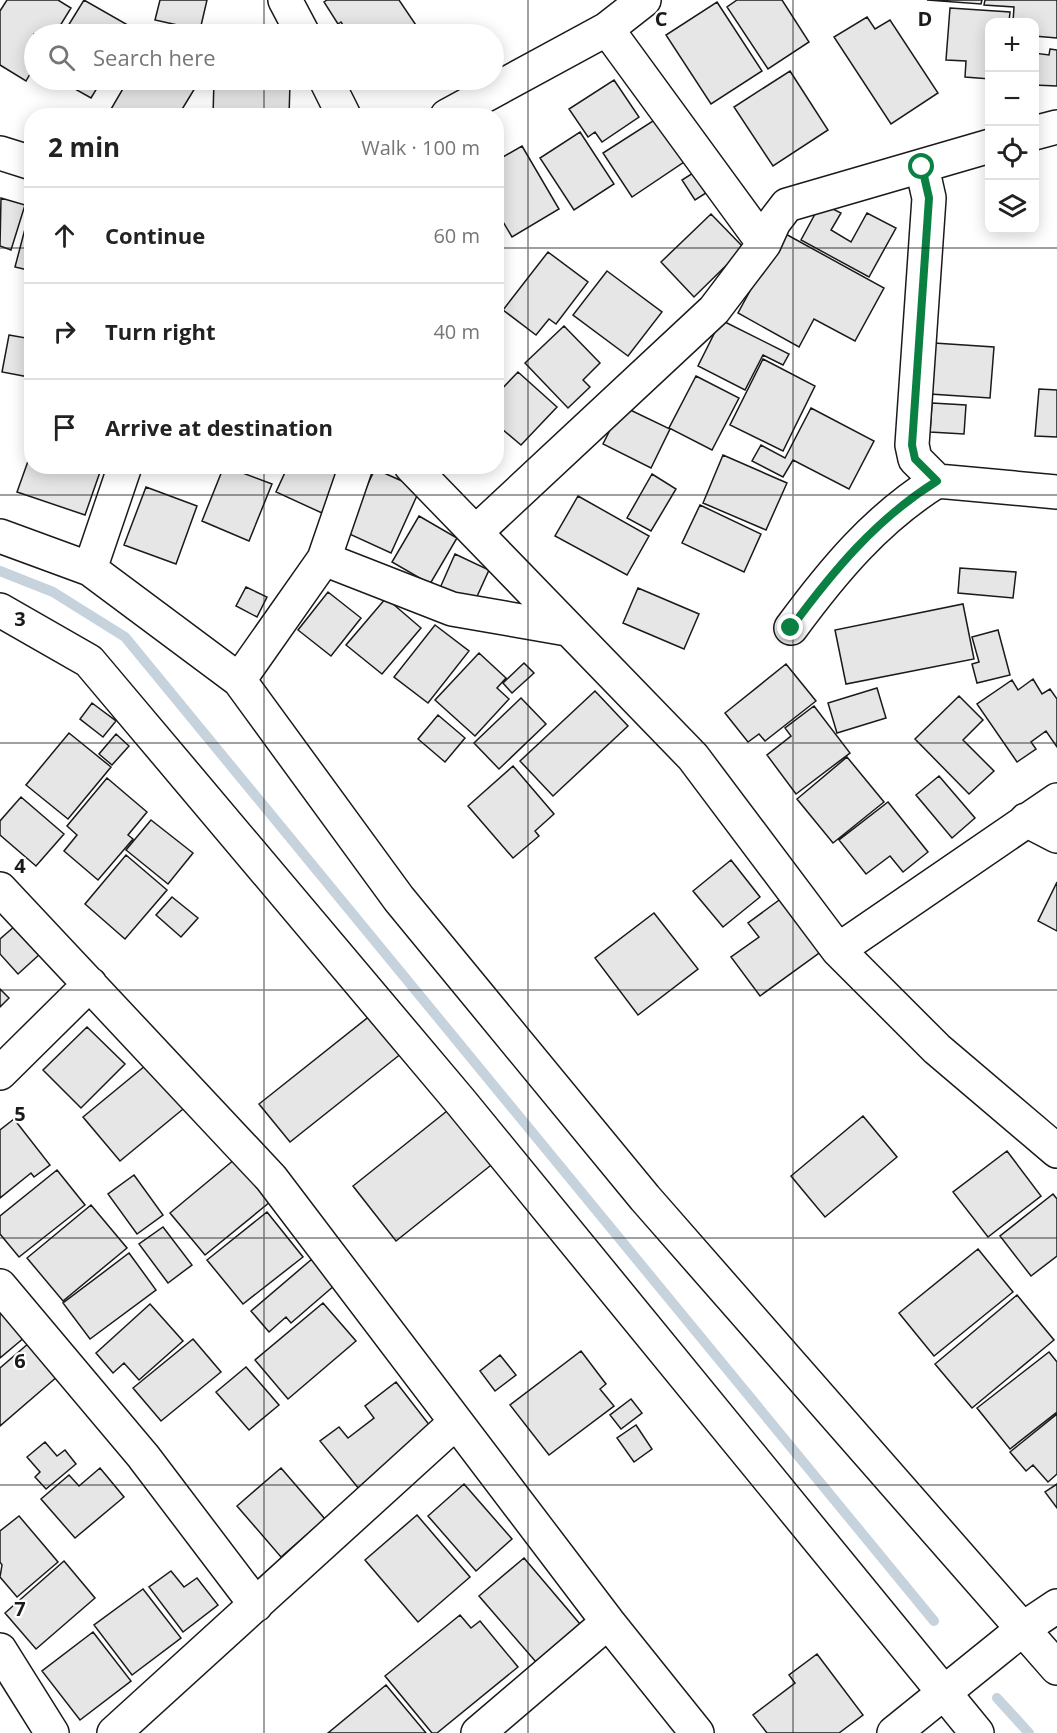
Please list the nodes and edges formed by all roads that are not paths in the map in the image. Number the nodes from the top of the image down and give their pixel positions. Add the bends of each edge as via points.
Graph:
1 (285, 0) edge
2 (644, 0) edge
3 (298, 24) edge
4 (607, 29) junction
5 (504, 85) edge
6 (331, 90) edge
7 (495, 90) edge
8 (340, 108) edge
9 (462, 108) edge
10 (1057, 127) edge
11 (1039, 132) edge
12 (985, 148) edge
13 (0, 153) edge
14 (24, 160) edge
15 (922, 167) junction
16 (764, 244) junction
17 (122, 474) edge
18 (353, 474) edge
19 (419, 474) edge
20 (937, 481) junction
21 (1057, 492) edge
22 (476, 532) junction
23 (0, 536) edge
24 (324, 559) junction
25 (90, 569) junction
26 (0, 610) edge
27 (791, 628) dead end
28 (567, 629) junction
29 (239, 680) junction
30 (1057, 800) edge
31 (1026, 820) junction
32 (1057, 836) edge
33 (0, 889) edge
34 (838, 950) junction
35 (90, 984) junction
36 (0, 1073) edge
37 (1057, 1151) edge
38 (0, 1286) edge
39 (456, 1422) junction
40 (256, 1605) junction
41 (1057, 1606) edge
42 (608, 1622) junction
43 (1024, 1628) junction
44 (0, 1650) edge
45 (1057, 1668) edge
46 (943, 1693) junction
47 (52, 1733) edge
48 (114, 1733) edge
49 (478, 1733) edge
50 (697, 1733) edge
51 (894, 1733) edge
52 (977, 1733) edge

1 - 3 street
2 - 4 street
4 - 5 street
4 - 16 street
6 - 8 street
7 - 9 street
10 - 11 street
12 - 15 street
13 - 14 street
15 - 16 street via 787,205
15 - 20 street via 929,198 912,445 915,459
16 - 22 street via 714,310
17 - 25 street
18 - 24 street
19 - 22 street
20 - 21 street
20 - 27 street via 908,498 878,525 830,575
22 - 28 street
23 - 25 street
24 - 28 street via 452,609
24 - 29 street
25 - 29 street
26 - 46 street via 89,661 460,1101
28 - 34 street via 693,757
29 - 43 street via 399,899 645,1198
30 - 31 street
31 - 32 street
31 - 34 street
33 - 35 street
34 - 37 street via 937,1049
35 - 36 street
35 - 39 street via 271,1178
38 - 40 street via 143,1456
39 - 40 street
39 - 42 street
40 - 48 street
41 - 43 street
42 - 49 street
42 - 50 street
43 - 45 street
43 - 46 street
44 - 47 street
46 - 51 street
46 - 52 street

